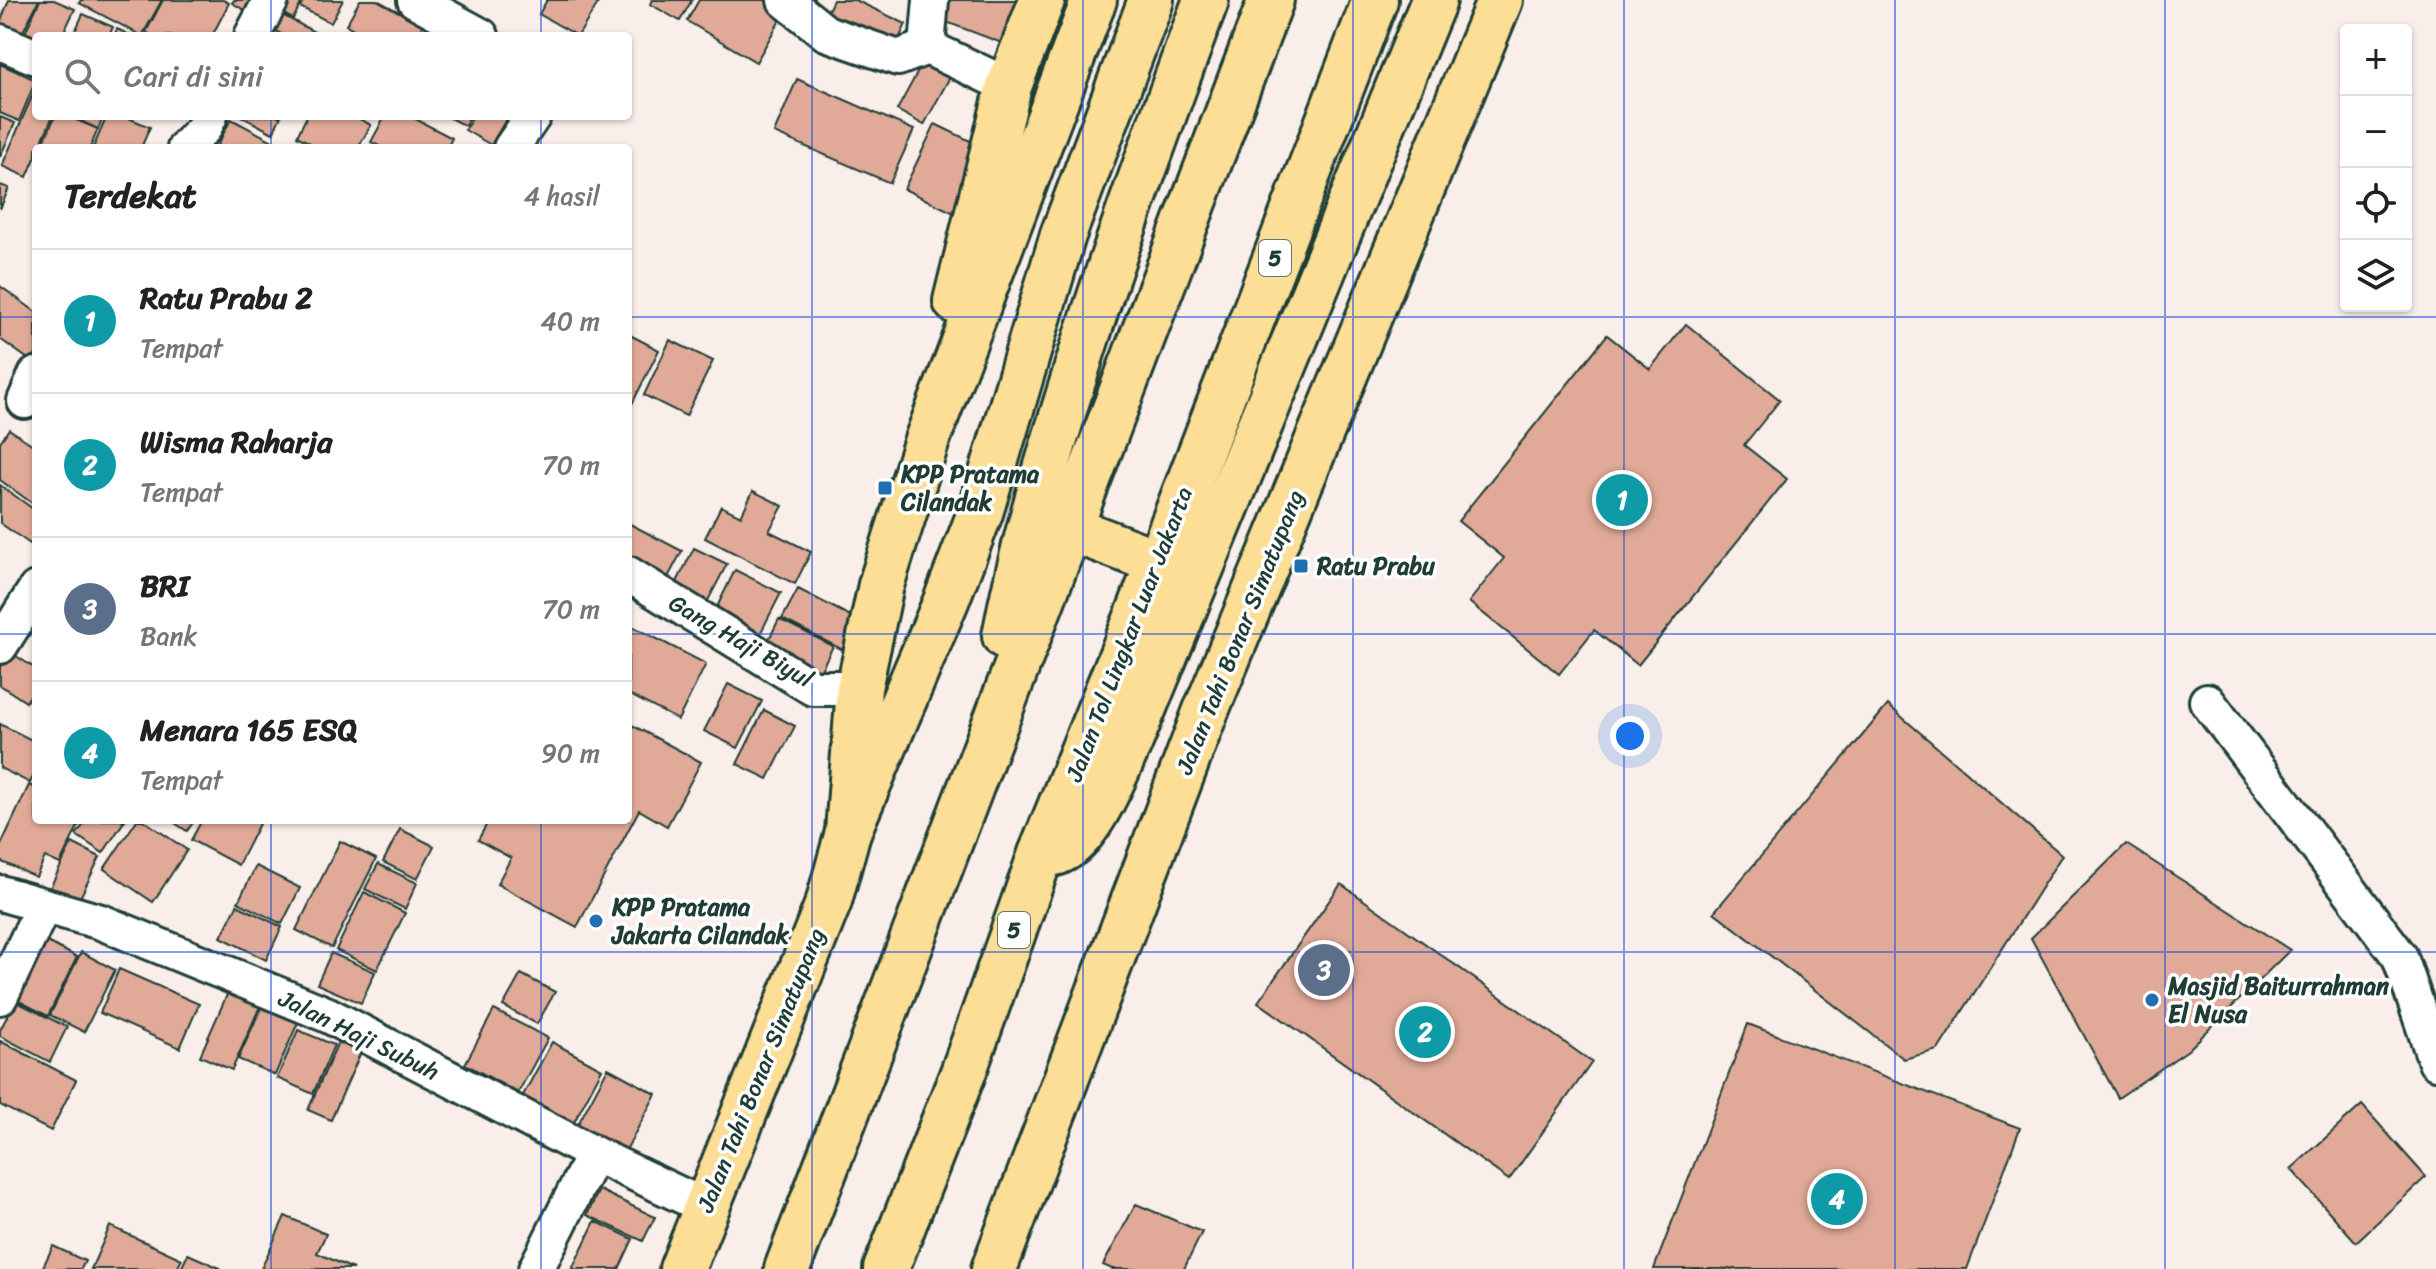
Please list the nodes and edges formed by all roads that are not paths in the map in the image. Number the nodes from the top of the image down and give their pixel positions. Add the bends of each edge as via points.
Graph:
1 (271, 0) edge
2 (415, 0) edge
3 (785, 0) edge
4 (931, 0) edge
5 (1042, 0) edge
6 (1094, 0) edge
7 (1151, 0) edge
8 (1206, 0) edge
9 (1271, 0) edge
10 (1375, 0) edge
11 (1434, 0) edge
12 (1500, 0) edge
13 (254, 32) edge
14 (474, 32) edge
15 (0, 42) edge
16 (927, 47) junction
17 (32, 55) edge
18 (1009, 86) junction
19 (530, 120) edge
20 (514, 144) edge
21 (932, 426) junction
22 (1071, 529) junction
23 (1158, 562) junction
24 (632, 576) edge
25 (32, 594) edge
26 (4, 633) edge
27 (859, 688) junction
28 (2207, 701) dead end
29 (981, 760) junction
30 (848, 832) junction
31 (1041, 854) junction
32 (0, 893) edge
33 (43, 907) junction
34 (0, 997) edge
35 (2436, 1062) edge
36 (594, 1154) junction
37 (706, 1207) junction
38 (536, 1269) edge
39 (682, 1269) edge
40 (787, 1269) edge
41 (886, 1269) edge
42 (994, 1269) edge

1 - 13 street
2 - 14 street
3 - 16 street via 826,33 898,58
4 - 16 street
5 - 18 highway
6 - 21 highway, Jalan Tahi Bonar Simatupang
7 - 30 highway via 1063,235 980,513
8 - 29 highway via 1135,191 1042,479
9 - 22 highway
10 - 23 highway, Jalan Tol Lingkar Luar Jakarta / 5
11 - 31 highway via 1129,744 1080,836 1058,853
12 - 42 highway, Jalan Tahi Bonar Simatupang via 1216,685
15 - 17 street
16 - 18 street
18 - 21 highway via 962,268
19 - 20 street
21 - 27 highway, Jalan Tahi Bonar Simatupang via 881,585
22 - 23 highway
22 - 29 highway
23 - 31 highway, Jalan Tol Lingkar Luar Jakarta / 5
24 - 27 street, Gang Haji Biyul via 813,688
25 - 26 street
27 - 30 highway, Jalan Tahi Bonar Simatupang
28 - 35 street via 2400,957
29 - 40 highway
30 - 37 highway, Jalan Tahi Bonar Simatupang via 829,901
31 - 41 highway, Jalan Tol Lingkar Luar Jakarta / 5
32 - 33 street, Jalan Haji Subuh
33 - 34 street
33 - 36 street, Jalan Haji Subuh via 101,922 328,1015
36 - 37 street, Jalan Haji Subuh
36 - 38 street
37 - 39 highway, Jalan Tahi Bonar Simatupang

